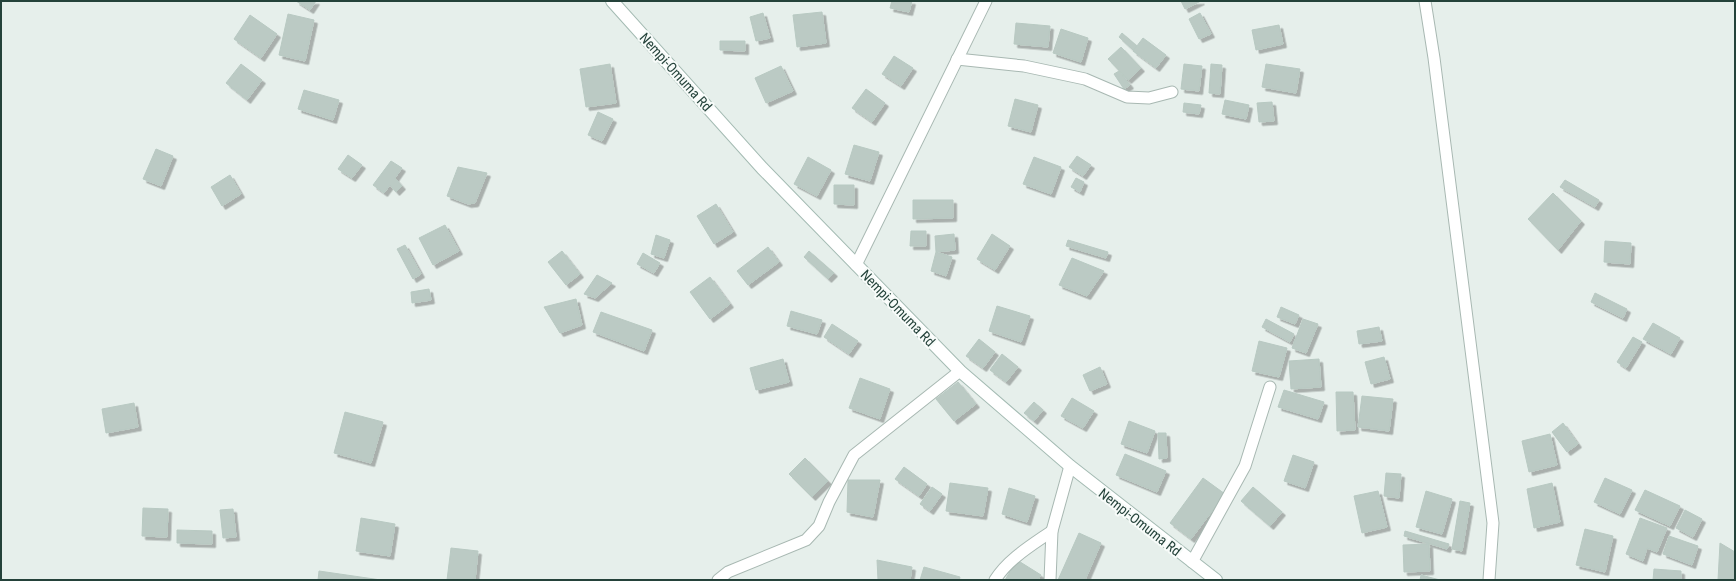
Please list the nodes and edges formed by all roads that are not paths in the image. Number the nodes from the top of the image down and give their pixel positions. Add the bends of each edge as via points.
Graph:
1 (612, 1) edge
2 (986, 1) edge
3 (1425, 1) edge
4 (957, 59) junction
5 (1172, 92) dead end
6 (856, 265) junction
7 (960, 371) junction
8 (1270, 387) dead end
9 (1070, 466) junction
10 (1052, 531) junction
11 (1192, 562) junction
12 (718, 580) edge
13 (995, 580) edge
14 (1050, 580) edge
15 (1216, 580) edge
16 (1490, 580) edge

1 - 6 street, Nempi-Omuma Rd via 762,168
2 - 4 street
3 - 16 street via 1493,523
4 - 5 street via 1024,66 1085,79 1127,97 1149,98
4 - 6 street
6 - 7 street, Nempi-Omuma Rd
7 - 9 street, Nempi-Omuma Rd
7 - 12 street via 854,455 819,526 806,540 728,572
8 - 11 street via 1245,466
9 - 10 street
9 - 11 street, Nempi-Omuma Rd
10 - 13 street via 1020,553
10 - 14 street
11 - 15 street, Nempi-Omuma Rd

